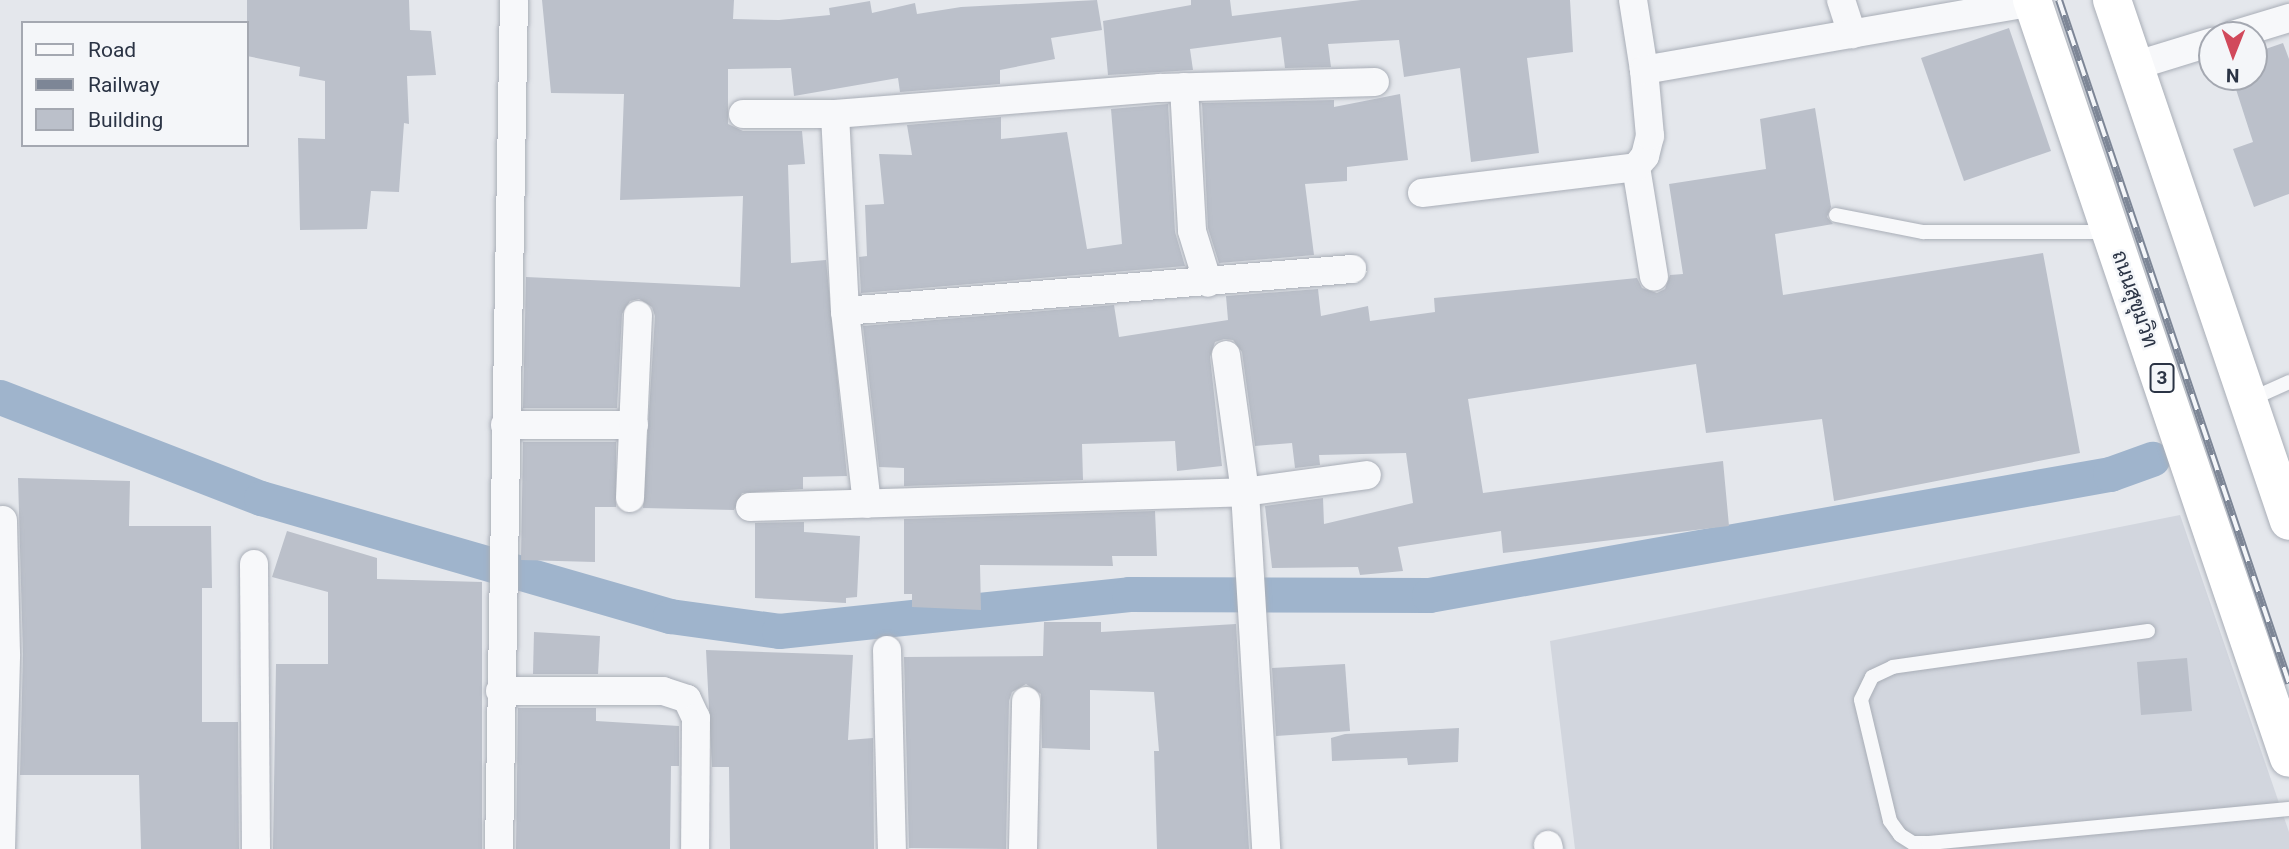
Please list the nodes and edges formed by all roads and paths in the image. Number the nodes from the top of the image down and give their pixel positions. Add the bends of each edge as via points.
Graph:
1 (514, 0) edge
2 (1633, 0) edge
3 (1841, 0) edge
4 (2112, 0) edge
5 (2033, 1) edge
6 (2289, 18) edge
7 (2268, 24) edge
8 (1852, 34) junction
9 (2198, 46) edge
10 (2134, 66) junction
11 (1644, 70) junction
12 (1375, 82) dead end
13 (1184, 87) junction
14 (743, 114) dead end
15 (835, 114) junction
16 (1636, 167) junction
17 (1422, 193) dead end
18 (1836, 215) dead end
19 (2112, 232) junction
20 (1352, 269) dead end
21 (1654, 277) dead end
22 (1208, 283) junction
23 (845, 311) junction
24 (638, 315) dead end
25 (1226, 355) dead end
26 (2289, 382) edge
27 (2249, 400) junction
28 (505, 425) junction
29 (634, 425) junction
30 (1367, 475) dead end
31 (1245, 492) junction
32 (630, 498) dead end
33 (867, 504) junction
34 (750, 507) dead end
35 (3, 520) dead end
36 (2289, 521) edge
37 (254, 564) dead end
38 (2148, 631) dead end
39 (887, 650) dead end
40 (3, 654) edge
41 (500, 691) junction
42 (1026, 701) dead end
43 (2289, 758) edge
44 (2289, 808) edge
45 (1, 849) edge
46 (256, 849) edge
47 (499, 849) edge
48 (695, 849) edge
49 (892, 849) edge
50 (1023, 849) edge
51 (1266, 849) edge

1 - 28 street
2 - 11 street
3 - 8 street
4 - 10 highway
5 - 8 street
5 - 19 highway, ถนนสุขุมวิท / 3
6 - 7 street
8 - 11 street
9 - 10 street
10 - 27 highway
11 - 16 street via 1650,136 1645,156
12 - 13 street
13 - 15 street
13 - 22 street via 1192,231
14 - 15 street
15 - 23 street
16 - 17 street
16 - 21 street
18 - 19 lane via 1923,232
19 - 43 highway, ถนนสุขุมวิท / 3
20 - 22 street
22 - 23 street
23 - 33 street
24 - 29 street
25 - 31 street
26 - 27 lane
27 - 36 highway
28 - 29 street
28 - 41 street
29 - 32 street
30 - 31 street
31 - 33 street
31 - 51 street
33 - 34 street
35 - 40 street
37 - 46 street
38 - 44 lane via 1893,667 1871,677 1861,700 1890,821 1900,835 1913,843 1928,843
39 - 49 street
40 - 45 street
41 - 47 street
41 - 48 street via 663,691 687,699 696,718
42 - 50 street

